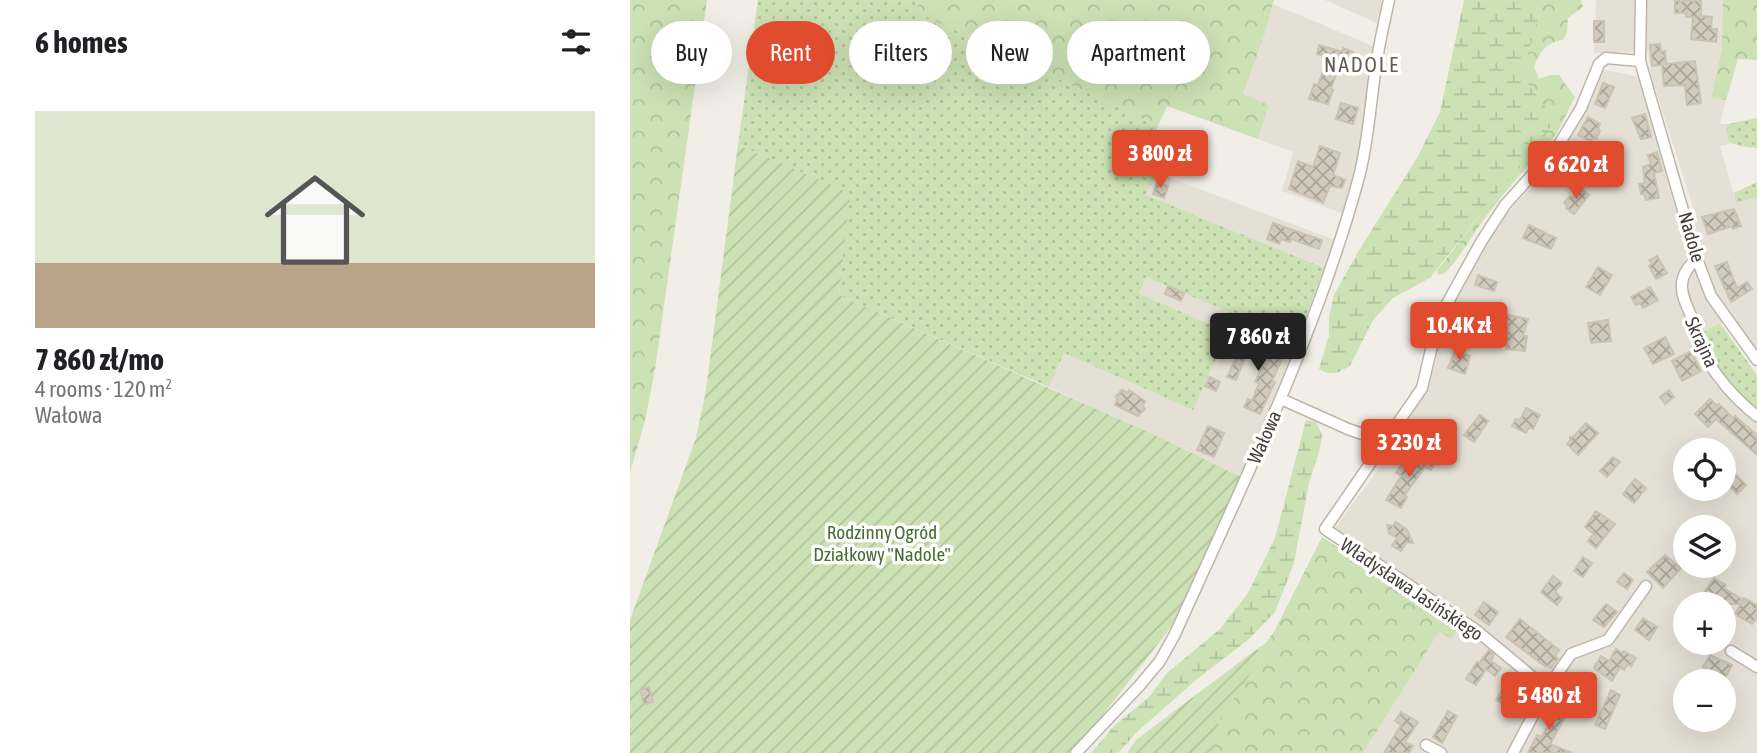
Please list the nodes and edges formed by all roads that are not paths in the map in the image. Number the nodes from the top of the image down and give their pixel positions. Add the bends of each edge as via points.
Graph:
1 (1389, 0) edge
2 (1641, 0) edge
3 (1640, 61) junction
4 (1697, 259) junction
5 (1757, 360) edge
6 (1281, 399) junction
7 (1757, 416) edge
8 (1385, 442) junction
9 (1646, 586) dead end
10 (1736, 654) edge
11 (1757, 667) edge
12 (1547, 689) junction
13 (1426, 745) dead end
14 (1076, 753) edge
15 (1441, 753) edge
16 (1513, 753) edge

1 - 6 street, Wałowa via 1357,182 1341,239
2 - 3 street, Nadole
3 - 4 street, Nadole
3 - 8 street via 1606,58 1599,64 1558,146 1505,205 1456,284 1438,320 1422,388
4 - 5 street, Nadole via 1711,296
4 - 7 street, Skrajna via 1686,267 1681,284 1683,302 1698,330 1700,346 1718,375
6 - 8 street
6 - 14 street, Wałowa via 1160,661
8 - 12 street, Władysława Jasińskiego via 1325,529 1476,630
9 - 12 street via 1608,640 1571,654
10 - 11 street
12 - 16 street
13 - 15 street

